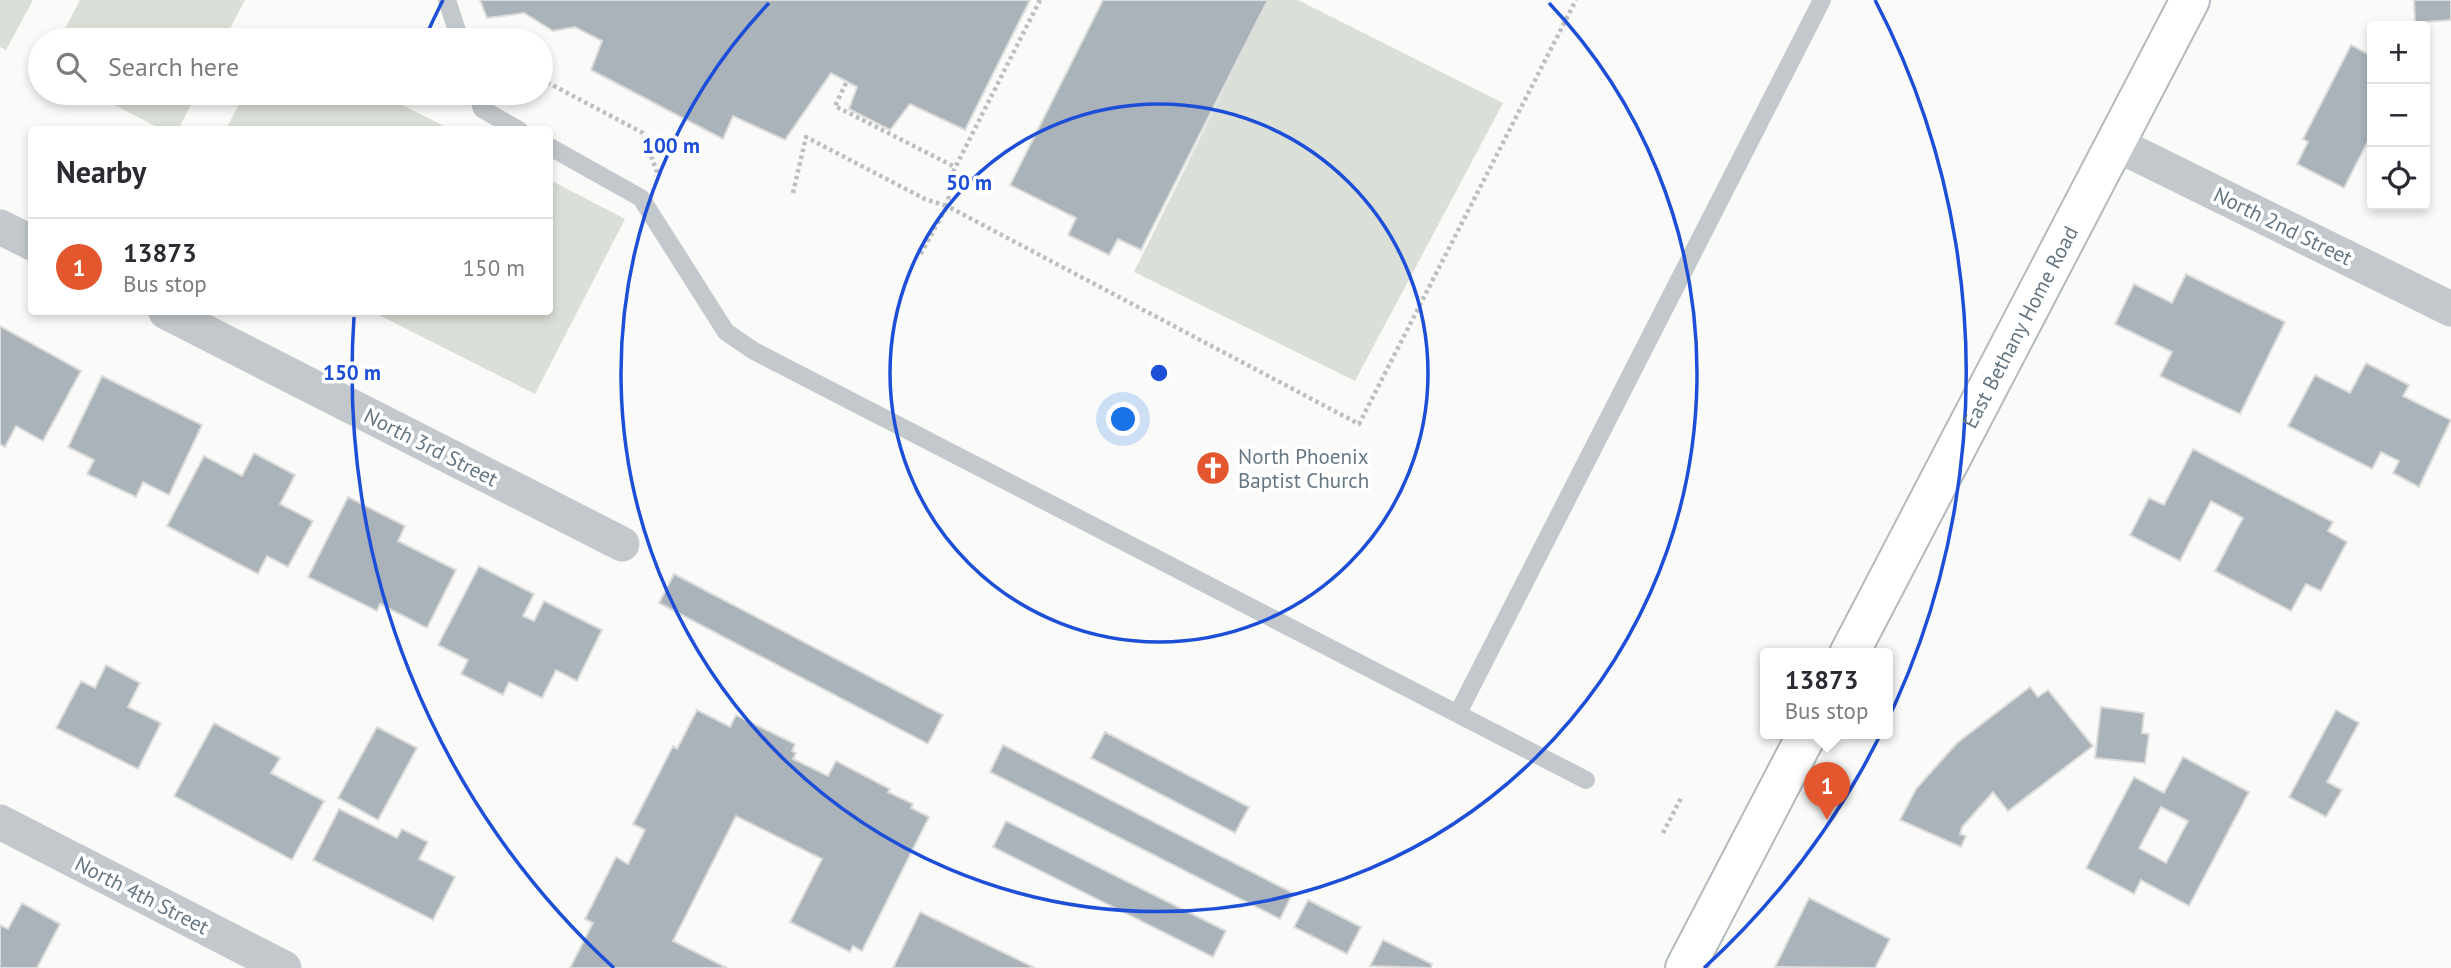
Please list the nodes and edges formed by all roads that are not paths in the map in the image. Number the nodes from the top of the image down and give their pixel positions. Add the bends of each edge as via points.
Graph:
1 (447, 0) edge
2 (1822, 0) edge
3 (2190, 0) edge
4 (456, 28) edge
5 (481, 105) edge
6 (512, 126) edge
7 (2116, 144) junction
8 (553, 149) edge
9 (0, 227) edge
10 (28, 241) edge
11 (2451, 309) edge
12 (172, 315) edge
13 (622, 544) dead end
14 (1852, 648) edge
15 (1458, 713) junction
16 (1804, 739) edge
17 (1586, 780) dead end
18 (0, 822) edge
19 (284, 968) edge
20 (1685, 968) edge

1 - 4 lane
2 - 15 lane
3 - 7 main road, East Bethany Home Road
5 - 6 lane
7 - 11 street, North 2nd Street
7 - 14 main road, East Bethany Home Road
8 - 15 lane via 641,198 726,332 754,351
9 - 10 street
12 - 13 street, North 3rd Street
15 - 17 lane
16 - 20 main road
18 - 19 street, North 4th Street

